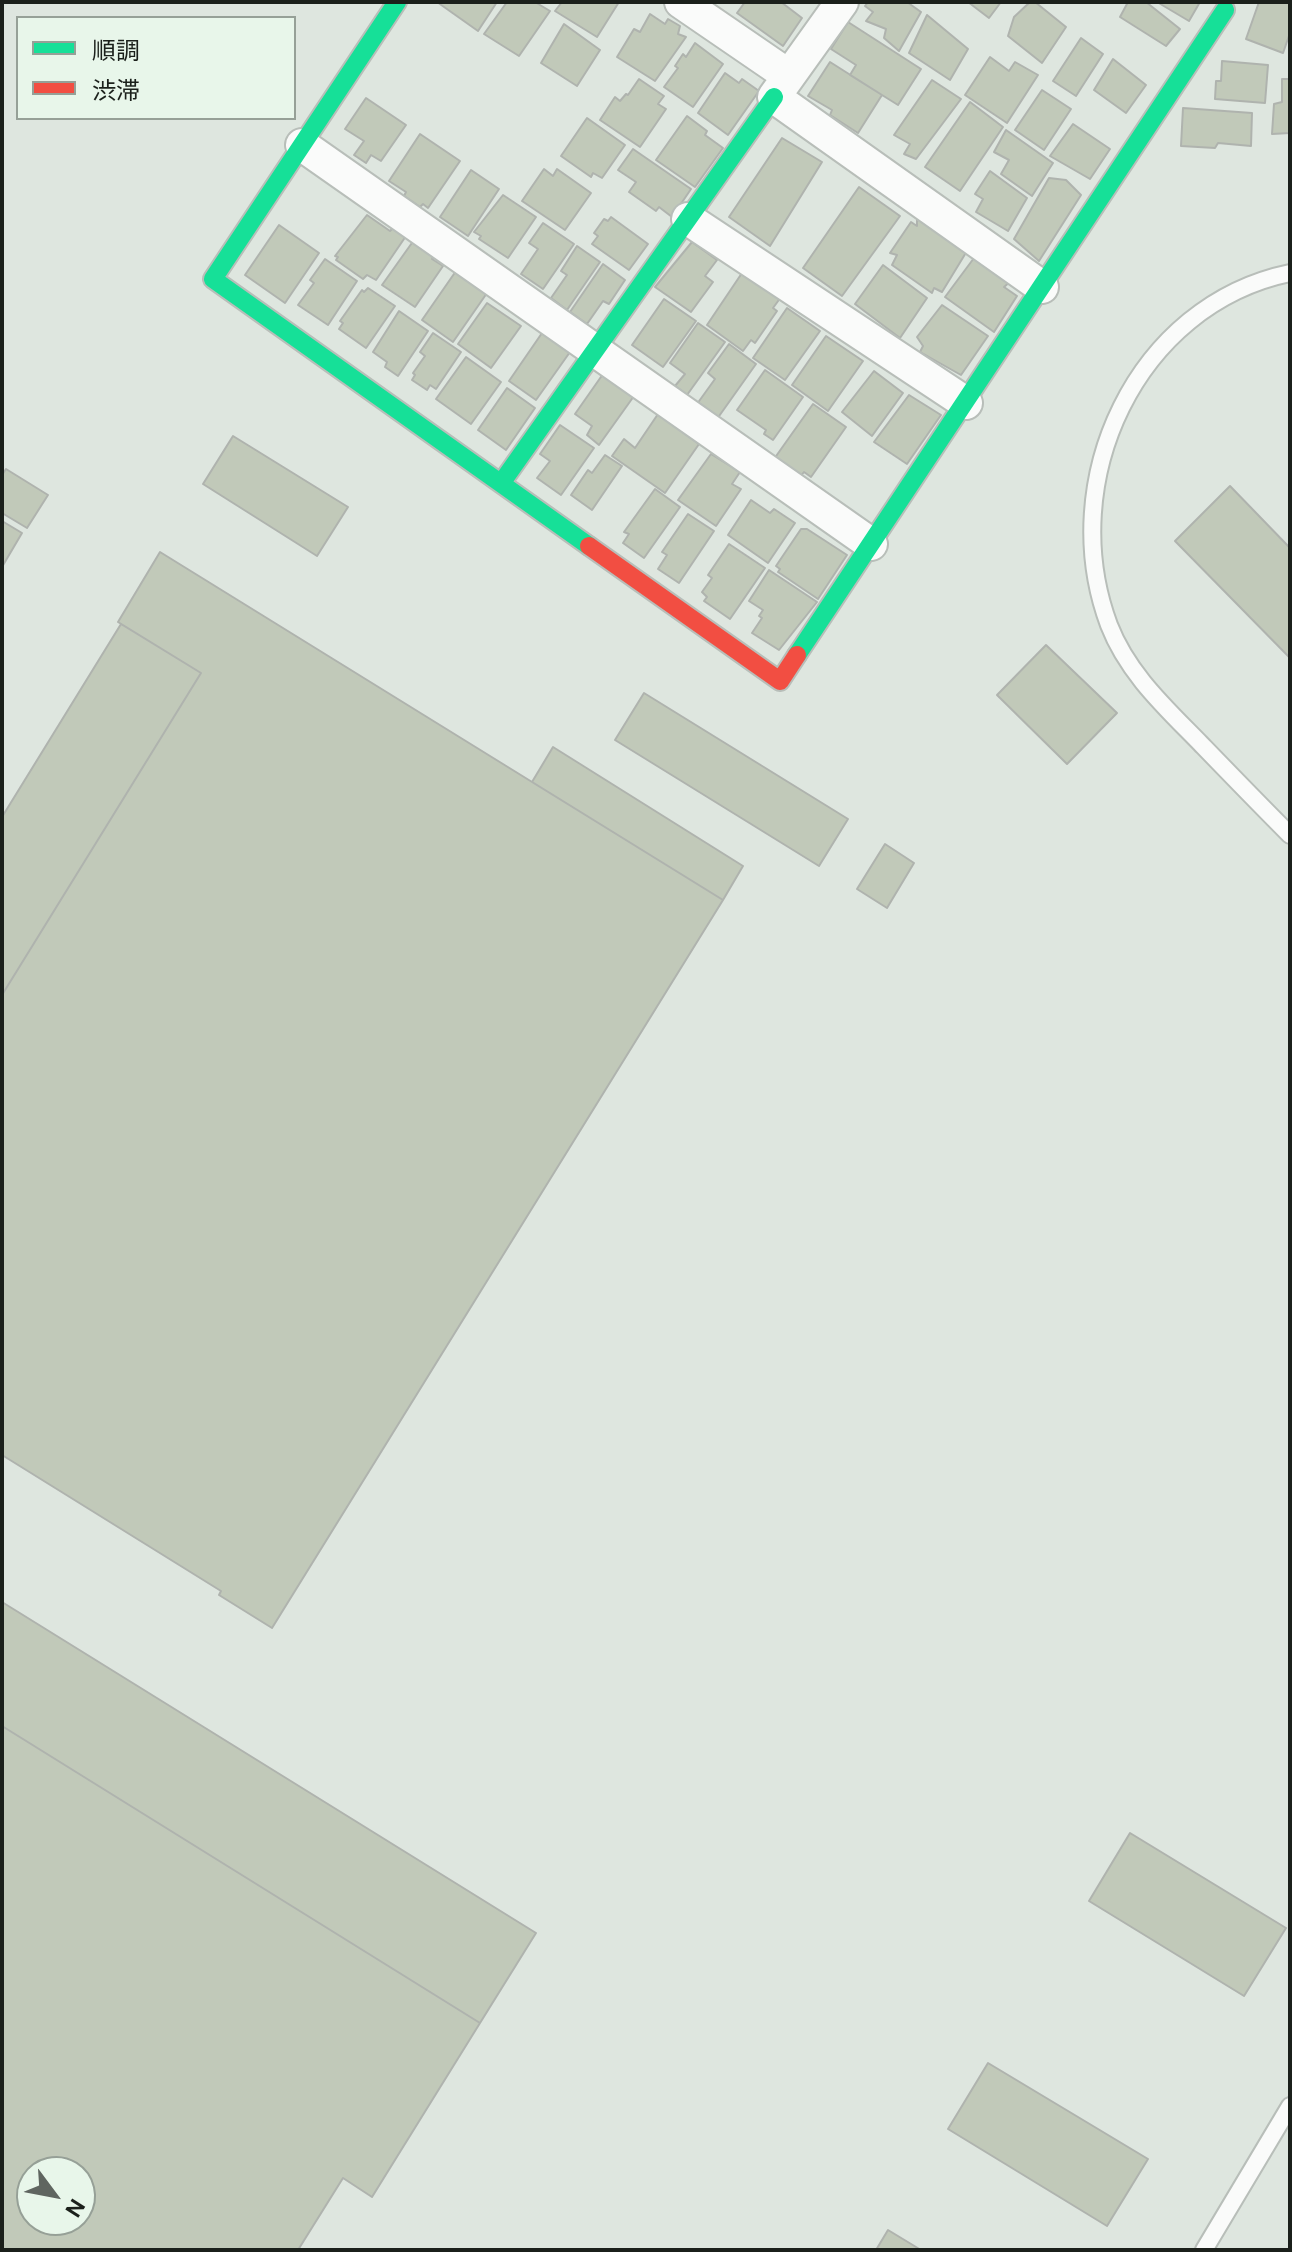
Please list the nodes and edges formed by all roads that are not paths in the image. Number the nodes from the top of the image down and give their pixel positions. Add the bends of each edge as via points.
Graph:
1 (397, 2) edge
2 (681, 2) edge
3 (842, 2) edge
4 (1225, 10) dead end
5 (782, 87) junction
6 (302, 145) junction
7 (688, 219) junction
8 (1290, 273) edge
9 (1042, 287) junction
10 (595, 351) junction
11 (966, 403) junction
12 (502, 482) junction
13 (871, 544) junction
14 (1290, 835) edge
15 (1290, 2106) edge
16 (1204, 2250) edge

1 - 6 street
2 - 5 street
3 - 5 street
4 - 9 street
5 - 7 street
5 - 9 street
6 - 10 street
6 - 12 street via 213,279
7 - 10 street
7 - 11 street
8 - 14 lane via 1257,280 1209,305 1162,344 1126,395 1105,445 1093,500 1093,565 1109,626 1140,681
9 - 11 street
10 - 12 street
10 - 13 street
11 - 13 street
12 - 13 street via 780,681
15 - 16 lane

